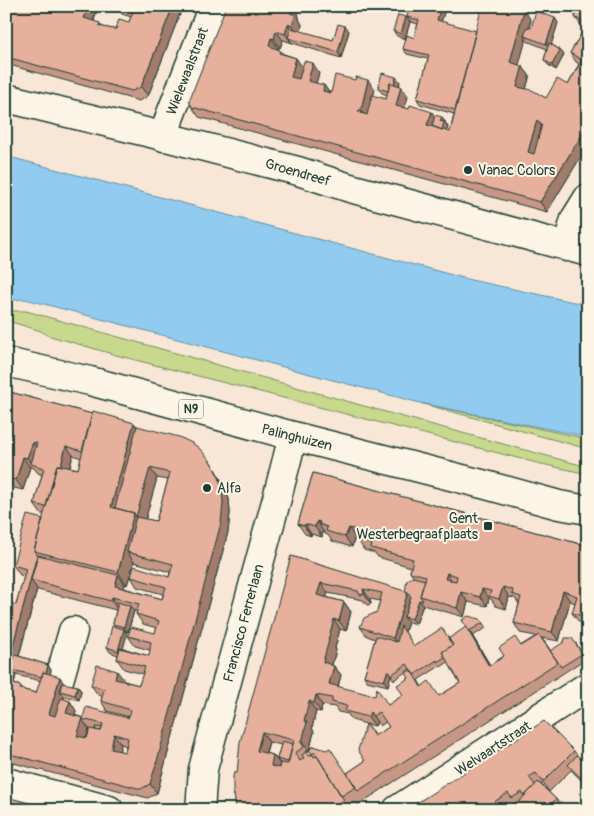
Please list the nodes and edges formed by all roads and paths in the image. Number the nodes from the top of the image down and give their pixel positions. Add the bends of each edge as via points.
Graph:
1 (212, 6) edge
2 (6, 98) edge
3 (164, 137) junction
4 (588, 198) edge
5 (578, 250) edge
6 (6, 362) edge
7 (293, 436) junction
8 (588, 510) edge
9 (73, 631) dead end
10 (58, 684) edge
11 (588, 686) edge
12 (6, 782) edge
13 (109, 810) edge
14 (200, 810) edge
15 (397, 810) edge

1 - 3 street, Wielewaalstraat
2 - 3 street, Groendreef
3 - 5 street, Groendreef
4 - 5 street via 575,219
6 - 7 street, Palinghuizen / N9 via 90,381
7 - 8 street, Palinghuizen / N9
7 - 14 street, Francisco Ferrerlaan via 203,769
9 - 10 street
11 - 15 street, Welvaartstraat
12 - 13 street via 33,779

